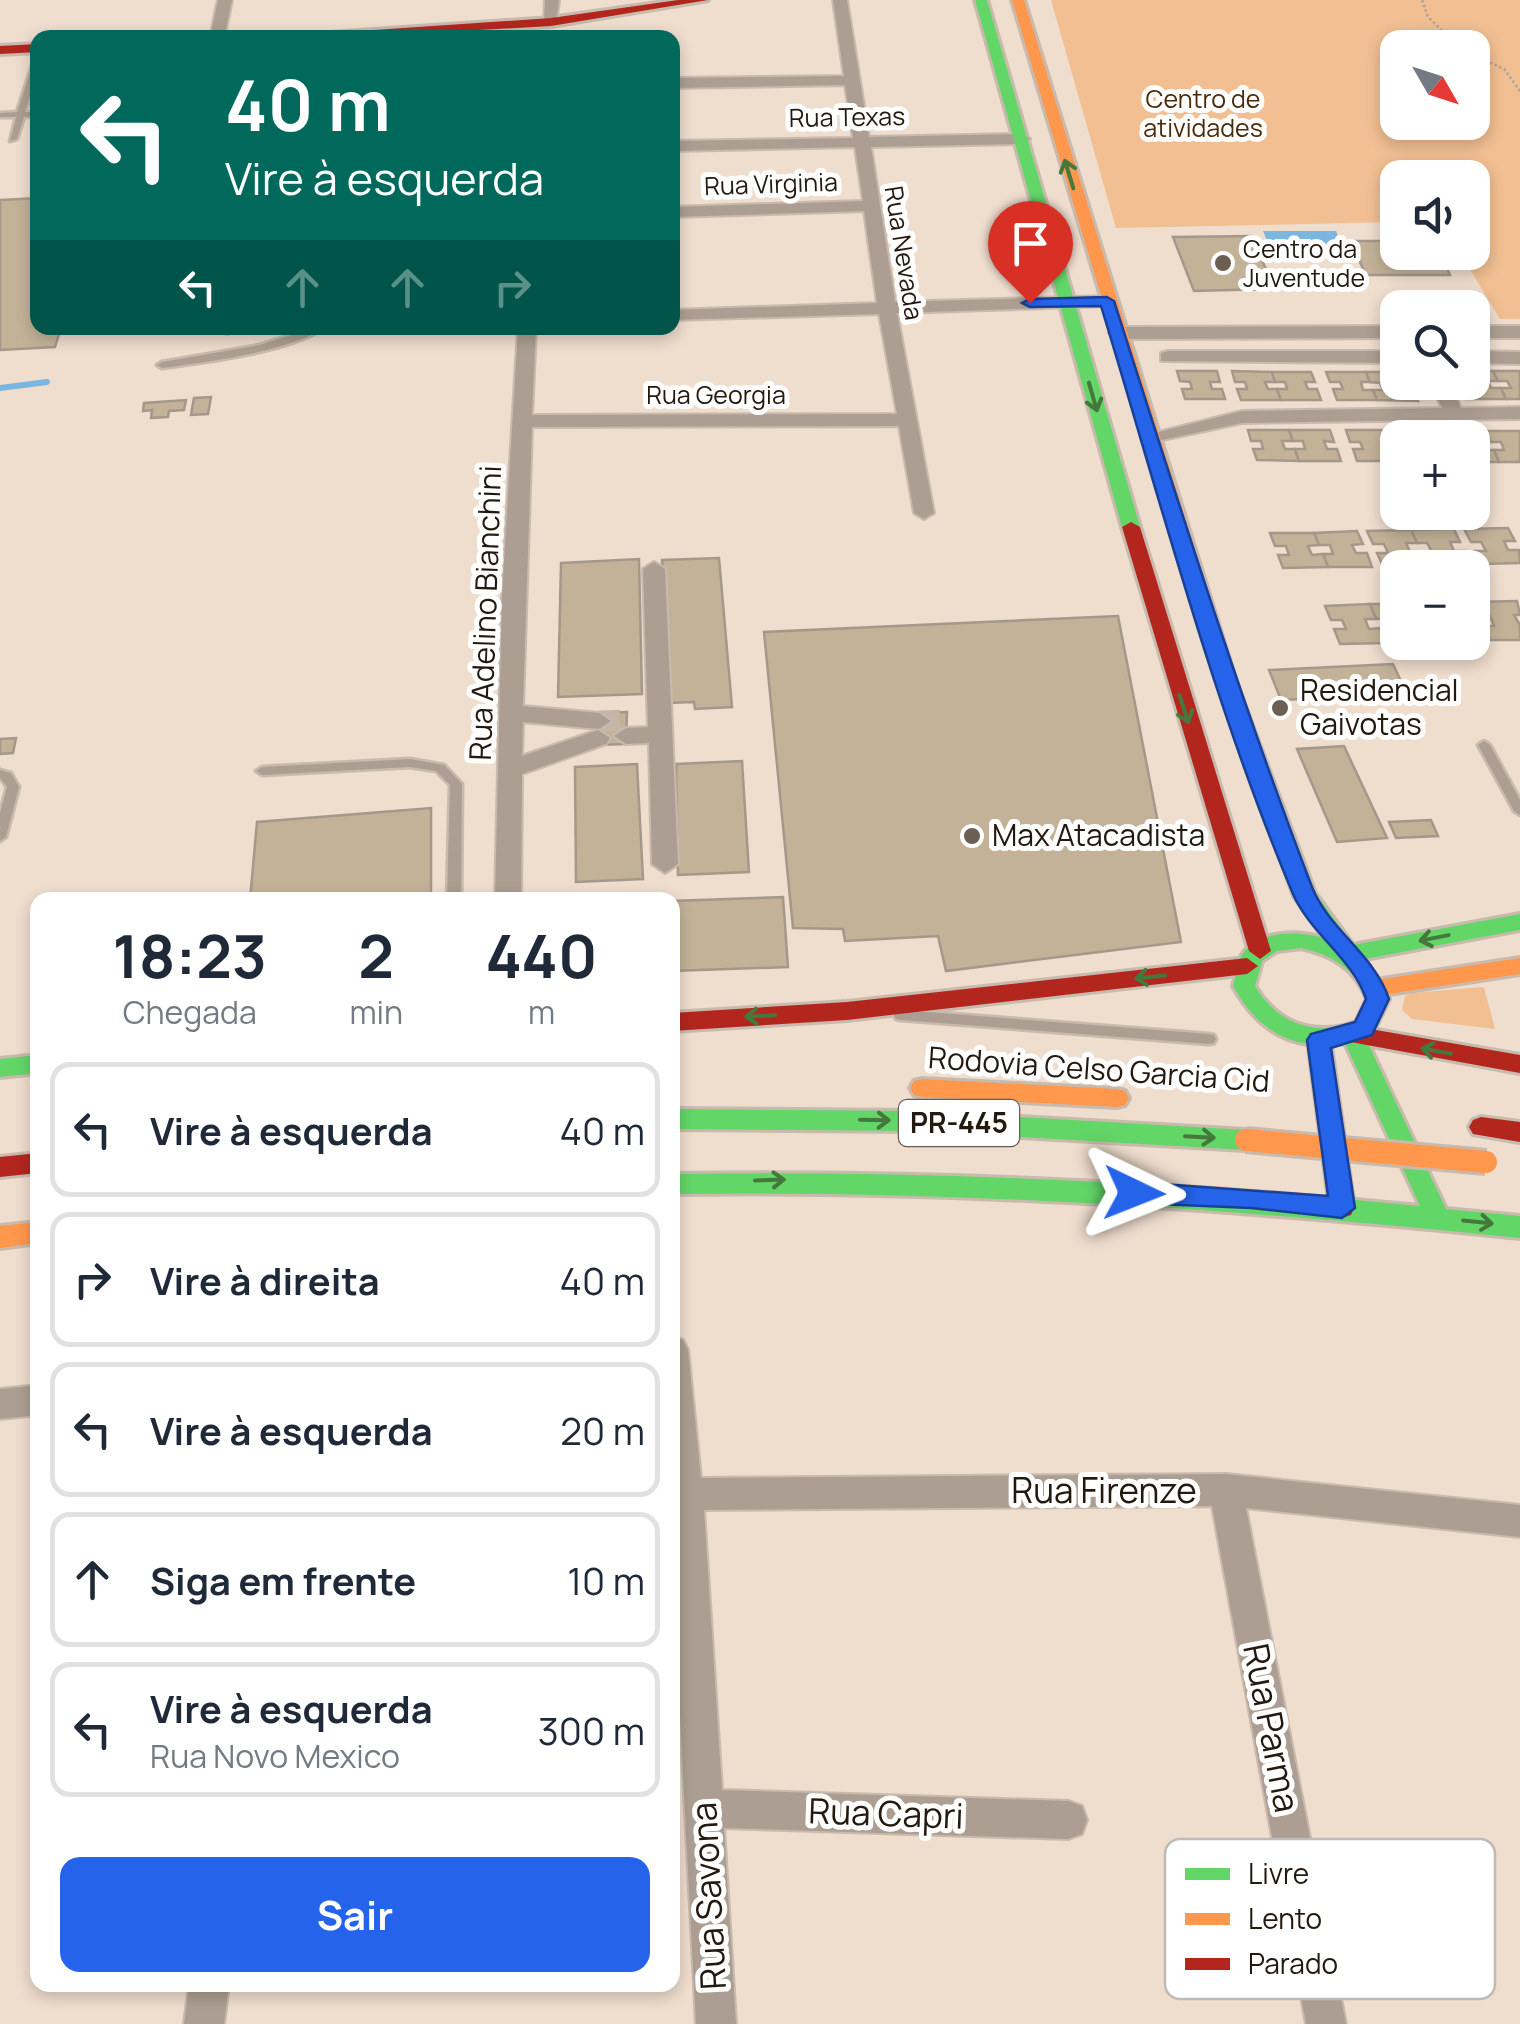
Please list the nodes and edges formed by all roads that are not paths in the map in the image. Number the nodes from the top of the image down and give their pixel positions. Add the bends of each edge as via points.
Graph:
1 (225, 0) edge
2 (702, 0) edge
3 (840, 0) edge
4 (981, 0) edge
5 (1018, 0) edge
6 (553, 20) edge
7 (219, 30) edge
8 (391, 30) edge
9 (30, 48) edge
10 (0, 50) edge
11 (30, 62) edge
12 (0, 64) edge
13 (852, 80) junction
14 (680, 83) edge
15 (30, 86) edge
16 (21, 114) junction
17 (30, 114) edge
18 (0, 115) edge
19 (12, 139) dead end
20 (1022, 139) junction
21 (861, 141) junction
22 (680, 146) edge
23 (871, 206) junction
24 (680, 212) edge
25 (1107, 301) junction
26 (1065, 302) junction
27 (886, 306) junction
28 (680, 315) edge
29 (1118, 332) junction
30 (1380, 332) edge
31 (1490, 332) edge
32 (1520, 332) edge
33 (301, 335) edge
34 (527, 335) edge
35 (1168, 357) dead end
36 (1380, 357) edge
37 (1490, 357) edge
38 (1520, 358) edge
39 (162, 364) dead end
40 (1448, 400) edge
41 (1454, 413) junction
42 (1520, 413) edge
43 (907, 420) junction
44 (524, 421) junction
45 (1153, 436) junction
46 (924, 513) dead end
47 (654, 569) dead end
48 (1165, 647) junction
49 (1228, 684) junction
50 (512, 714) junction
51 (660, 726) junction
52 (627, 728) tunnel mouth
53 (1484, 745) dead end
54 (510, 768) junction
55 (262, 771) dead end
56 (0, 774) edge
57 (1520, 811) edge
58 (0, 837) edge
59 (665, 864) dead end
60 (454, 892) edge
61 (508, 892) edge
62 (1520, 922) edge
63 (1348, 954) junction
64 (1253, 958) junction
65 (1520, 966) edge
66 (1376, 988) junction
67 (847, 1011) junction
68 (680, 1021) edge
69 (1353, 1034) junction
70 (1209, 1039) dead end
71 (1319, 1040) junction
72 (1520, 1064) edge
73 (30, 1065) edge
74 (0, 1068) edge
75 (895, 1088) dead end
76 (1146, 1101) dead end
77 (1297, 1112) dead end
78 (680, 1119) edge
79 (1426, 1122) dead end
80 (1472, 1126) dead end
81 (1520, 1132) edge
82 (1495, 1163) dead end
83 (30, 1164) edge
84 (0, 1167) edge
85 (680, 1184) edge
86 (1342, 1208) junction
87 (1438, 1218) junction
88 (1520, 1227) edge
89 (30, 1233) edge
90 (0, 1237) edge
91 (30, 1401) edge
92 (0, 1404) edge
93 (680, 1432) edge
94 (1226, 1490) junction
95 (686, 1494) junction
96 (1520, 1520) edge
97 (704, 1808) junction
98 (1068, 1820) dead end
99 (1291, 1839) edge
100 (208, 1992) edge
101 (1321, 1999) edge
102 (204, 2024) edge
103 (716, 2024) edge
104 (1326, 2024) edge

1 - 7 street
2 - 6 main road
3 - 13 street, Rua Nevada
4 - 20 main road
25 -> 5 main road
6 - 8 main road
9 - 10 main road
11 - 12 main road
13 - 14 street
13 - 21 street, Rua Nevada
15 - 16 lane
16 - 17 lane
16 - 18 lane
16 - 19 lane
20 - 21 street, Rua Texas
20 - 26 main road
21 - 22 street, Rua Texas
21 - 23 street, Rua Nevada
23 - 24 street, Rua Virginia
23 - 27 street, Rua Nevada
25 - 26 street
25 - 29 main road
26 - 27 street
26 -> 48 main road
27 - 28 street
27 - 43 street, Rua Nevada
29 - 30 street
29 - 45 main road
31 - 32 street
33 - 39 lane
34 - 44 street, Rua Adelino Bianchini
35 - 36 street
37 - 38 street
40 - 41 street
41 - 42 street
41 - 45 street via 1242,417
43 - 44 street, Rua Georgia
43 - 46 street, Rua Nevada
44 - 50 street, Rua Adelino Bianchini
45 - 49 main road
47 - 51 street
48 - 49 main road via 1190,646
48 -> 64 main road
49 - 63 main road via 1305,896
50 - 54 street, Rua Adelino Bianchini
50 - 54 street via 599,729
51 - 52 street
51 - 59 street
53 - 57 lane
54 - 61 street, Rua Adelino Bianchini
55 - 60 lane via 410,762 440,768 456,784
56 - 58 lane via 13,787
62 -> 63 main road
63 - 64 main road via 1302,940
63 - 66 main road
64 -> 67 main road
64 - 71 main road via 1247,998 1263,1018
65 - 66 main road
66 - 69 main road via 1376,1010
67 -> 68 main road
67 - 70 lane
69 - 71 main road
72 -> 69 main road
69 - 87 main road
71 - 86 main road
73 - 74 main road
75 - 76 main road, Rodovia Celso Garcia Cid / PR-445
77 - 79 main road, Rodovia Celso Garcia Cid
78 -> 82 main road, Rodovia Celso Garcia Cid / PR-445, bridge via 915,1121
80 - 81 main road
83 - 84 main road
85 -> 86 main road via 783,1179 1251,1198
86 - 87 main road
87 -> 88 main road
89 - 90 main road
91 - 92 street
93 - 95 street, Rua Savona
94 - 95 street, Rua Firenze
94 - 96 street, Rua Firenze
94 - 99 street, Rua Parma
95 - 97 street, Rua Savona
97 - 98 street, Rua Capri
97 - 103 street, Rua Savona
100 - 102 street
101 - 104 street, Rua Parma

